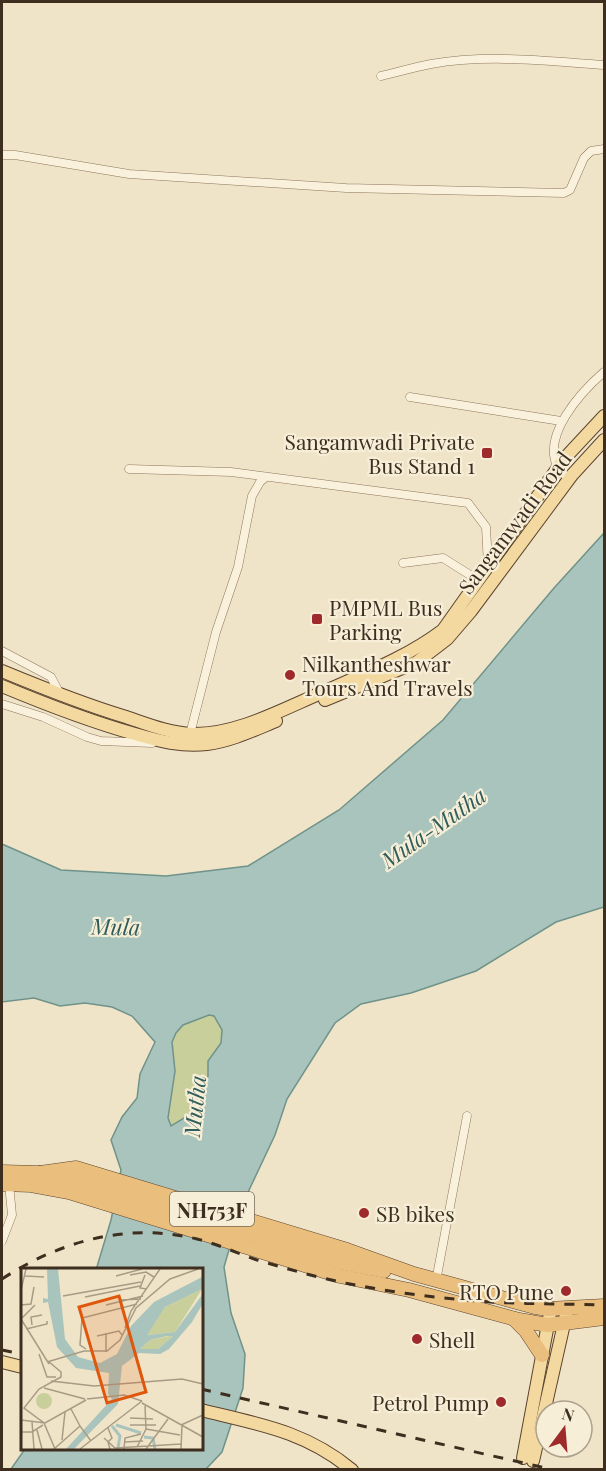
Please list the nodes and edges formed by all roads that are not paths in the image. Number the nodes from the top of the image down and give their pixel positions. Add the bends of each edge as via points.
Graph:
1 (604, 64) edge
2 (381, 76) dead end
3 (604, 149) edge
4 (2, 155) edge
5 (604, 372) edge
6 (410, 397) dead end
7 (604, 416) edge
8 (561, 421) junction
9 (604, 440) edge
10 (558, 468) junction
11 (129, 469) dead end
12 (266, 477) junction
13 (569, 479) junction
14 (403, 563) dead end
15 (488, 567) junction
16 (478, 580) junction
17 (2, 651) edge
18 (2, 671) edge
19 (2, 686) edge
20 (61, 703) junction
21 (2, 704) edge
22 (166, 737) junction
23 (189, 739) junction
24 (467, 1116) dead end
25 (4, 1180) edge
26 (73, 1180) junction
27 (2, 1241) edge
28 (344, 1263) junction
29 (371, 1275) junction
30 (436, 1281) junction
31 (604, 1306) edge
32 (567, 1307) junction
33 (551, 1308) junction
34 (604, 1318) edge
35 (513, 1319) junction
36 (564, 1324) junction
37 (548, 1325) junction
38 (542, 1355) junction
39 (2, 1362) edge
40 (21, 1368) edge
41 (202, 1410) edge
42 (352, 1470) edge

1 - 2 street via 469,60
3 - 4 street via 591,151 584,158 570,190 564,193 346,188 129,174
5 - 8 street
6 - 8 street
7 - 10 main road, Sangamwadi Road
8 - 10 street via 553,446
9 - 13 main road, Sangamwadi Road
10 - 13 street
10 - 15 main road, Sangamwadi Road
11 - 12 street
12 - 15 street via 468,503 486,526
12 - 23 street via 252,496 240,560 216,632
13 - 23 main road, Sangamwadi Road via 471,611 433,652 250,732 208,744
14 - 16 street via 443,558
15 - 16 main road, Sangamwadi Road
16 - 23 main road, Sangamwadi Road via 443,630 420,648 271,714
17 - 20 street via 51,677
18 - 20 main road
19 - 20 main road
20 - 22 main road, Sangamwadi Road
21 - 22 street via 101,741
22 - 23 main road, Sangamwadi Road
24 - 30 street
25 - 26 highway, NH753F via 38,1186
25 - 26 highway, NH753F via 40,1173
25 - 27 street via 12,1215
26 - 28 highway, NH753F
26 - 28 highway, NH753F
28 - 29 highway, NH753F
28 - 30 highway, NH753F
29 - 30 highway, NH753F
29 - 35 highway, NH753F via 409,1290
30 - 33 highway, NH753F
31 - 32 highway, NH753F
32 - 33 highway, NH753F
32 - 36 main road
33 - 37 main road
34 - 36 highway, NH753F
35 - 37 highway, NH753F
35 - 38 highway
36 - 37 highway, NH753F
36 - 38 main road via 528,1459
37 - 38 main road
39 - 40 main road
41 - 42 main road via 279,1428 309,1441

